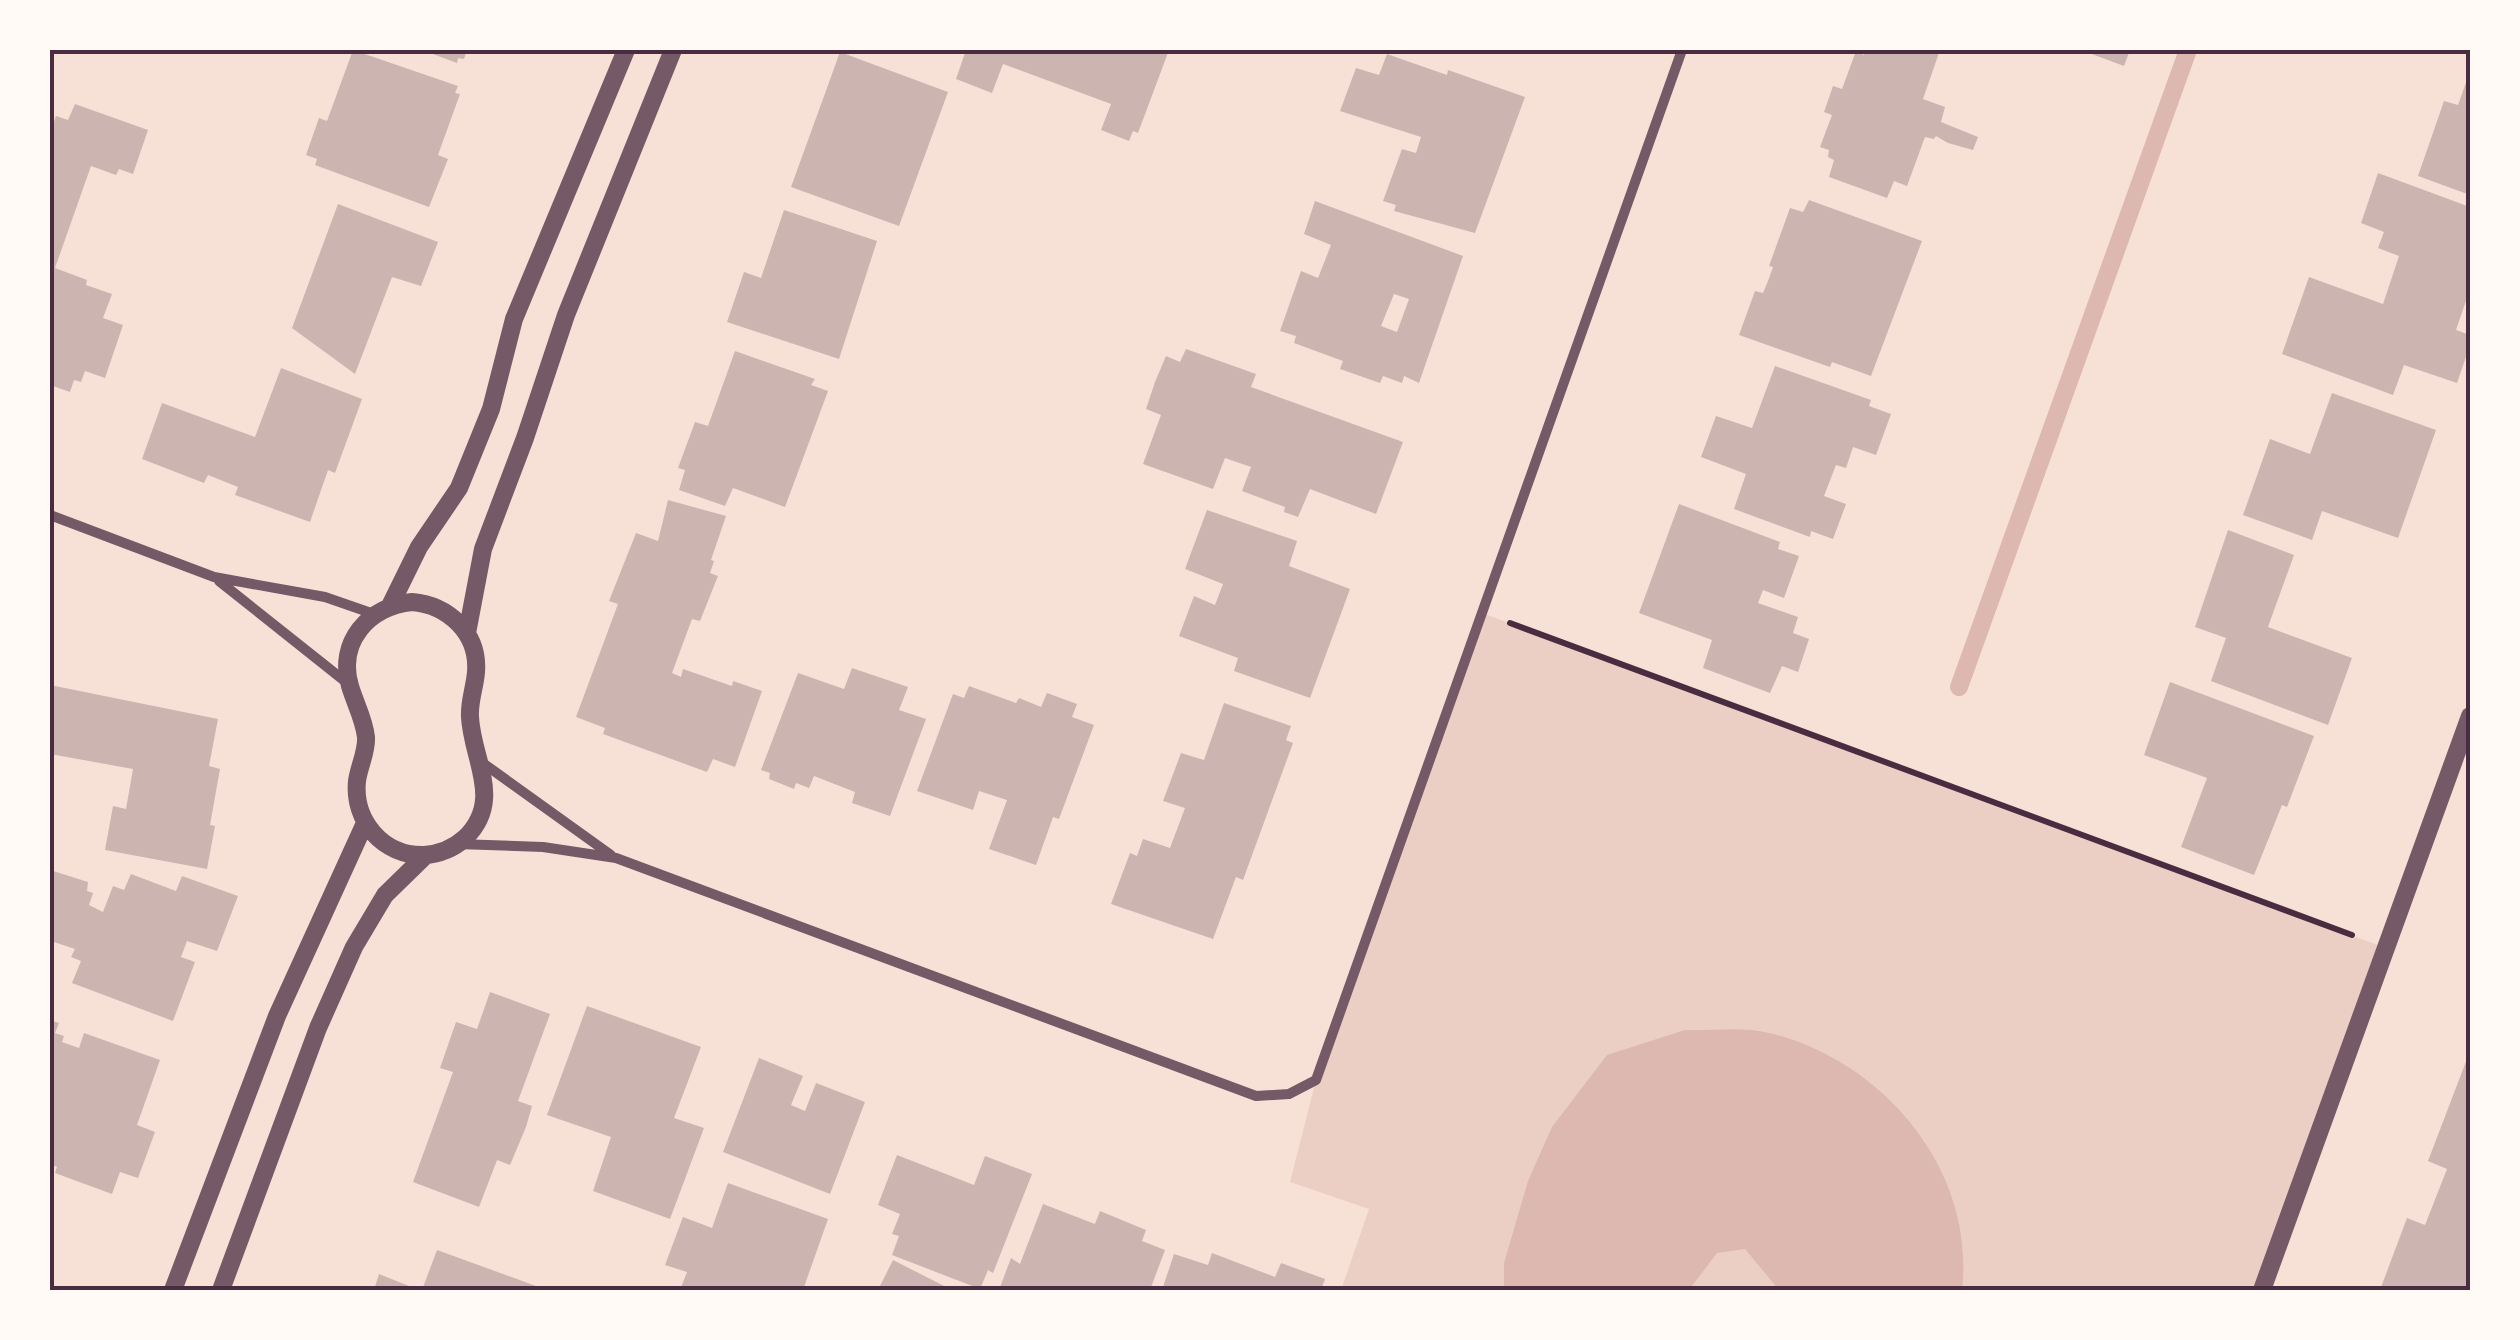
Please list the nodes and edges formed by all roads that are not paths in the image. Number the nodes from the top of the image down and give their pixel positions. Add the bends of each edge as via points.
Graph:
1 (626, 50) edge
2 (673, 50) edge
3 (1682, 50) edge
4 (50, 516) edge
5 (214, 577) junction
6 (382, 610) junction
7 (467, 633) junction
8 (350, 684) junction
9 (2470, 716) edge
10 (480, 761) junction
11 (365, 823) junction
12 (457, 844) junction
13 (426, 855) junction
14 (616, 858) junction
15 (172, 1290) edge
16 (221, 1290) edge
17 (2262, 1290) edge

1 - 6 street via 514,319 491,409 459,488
2 - 7 street via 566,315 483,550
3 - 14 street via 1316,1080 1289,1094 1256,1096
4 - 5 street
5 - 6 street
5 - 8 street
6 - 7 street via 412,602 437,608
6 - 8 street via 350,646
7 - 10 street via 476,658 470,715
8 - 11 street via 366,732 357,784
9 - 17 street
10 - 12 street via 485,800 476,826
10 - 14 street
11 - 13 street via 394,849
11 - 15 street via 277,1016
12 - 13 street
12 - 14 street via 543,846
13 - 16 street via 386,895 354,947

